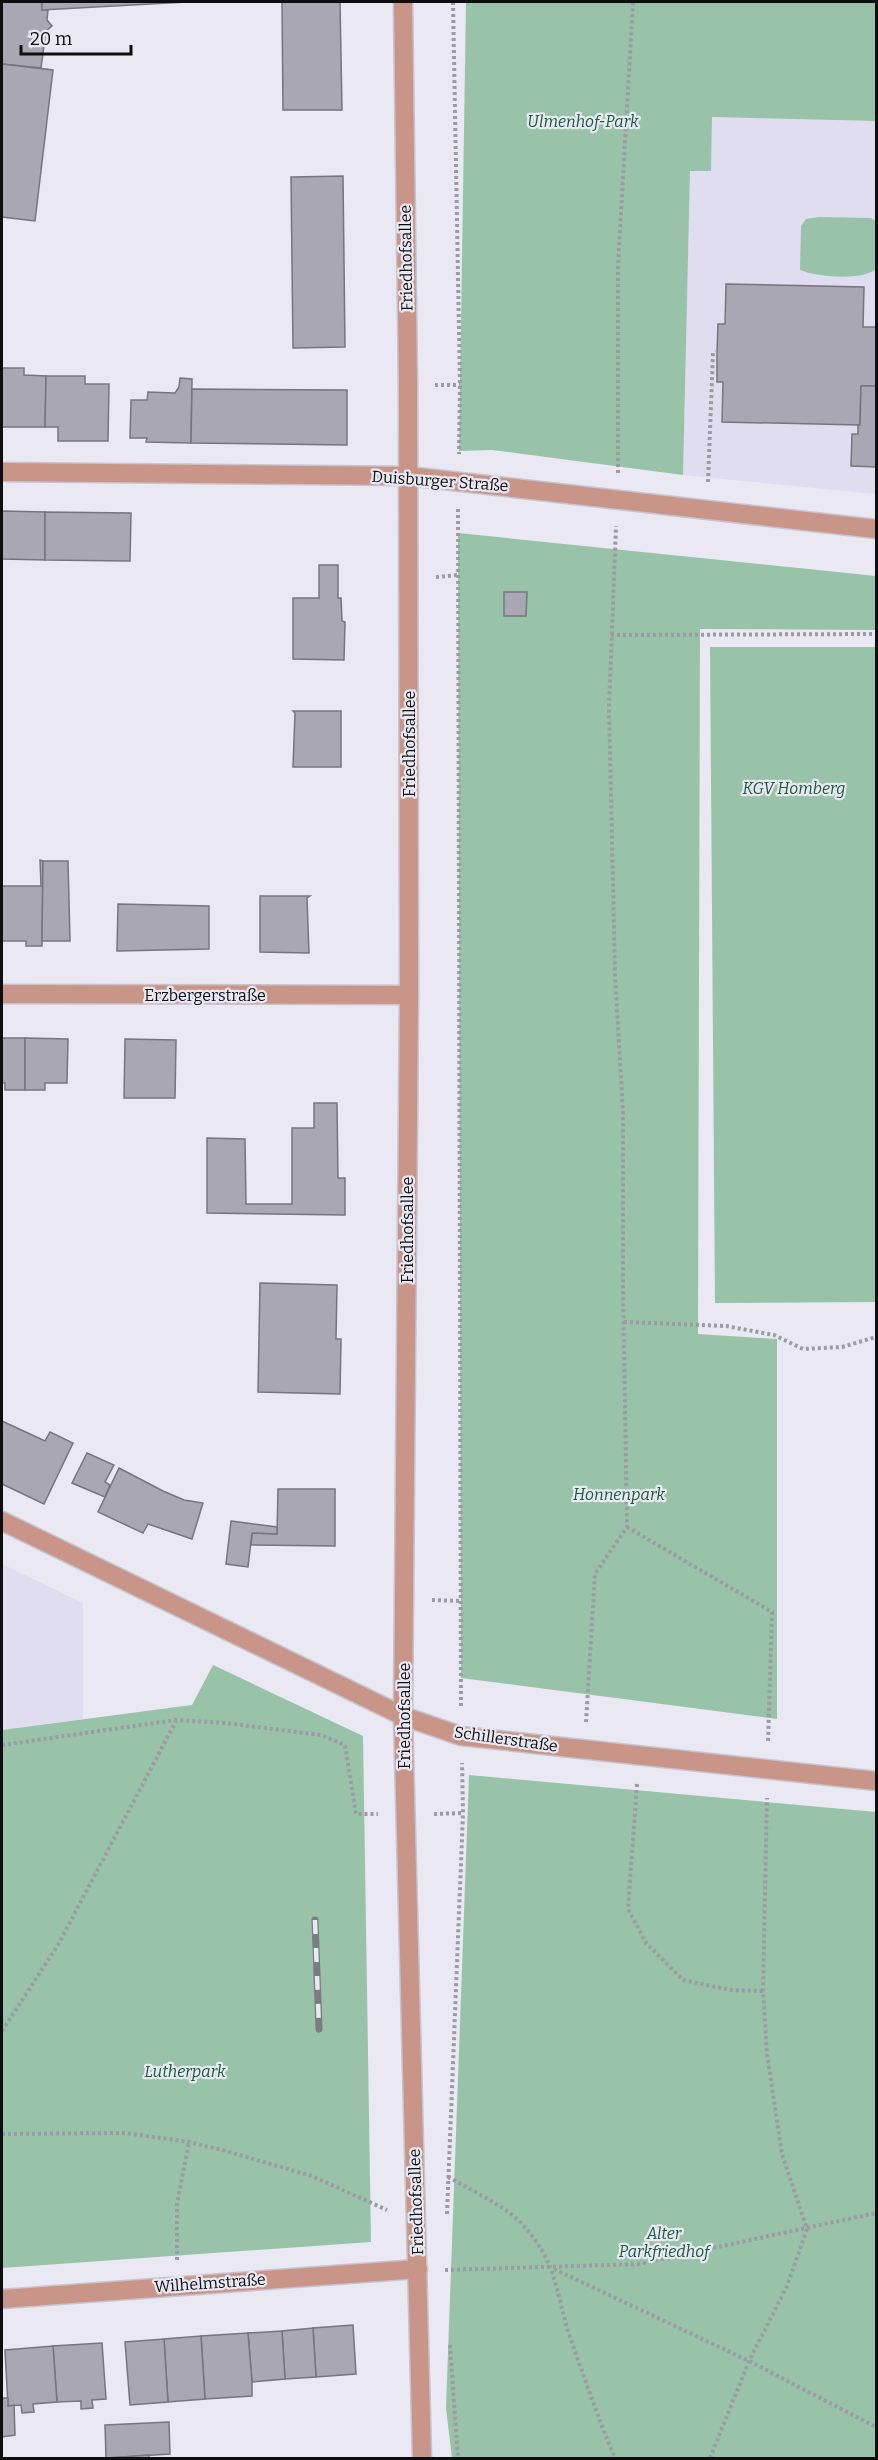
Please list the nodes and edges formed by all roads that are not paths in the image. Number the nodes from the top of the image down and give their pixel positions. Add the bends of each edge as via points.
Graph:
1 (403, 2) edge
2 (2, 472) edge
3 (408, 476) junction
4 (876, 529) edge
5 (2, 994) edge
6 (409, 995) junction
7 (2, 1521) edge
8 (403, 1716) junction
9 (876, 1781) edge
10 (418, 2269) junction
11 (2, 2299) edge
12 (422, 2458) edge

1 - 3 street, Friedhofsallee
2 - 3 street, Duisburger Straße
3 - 4 street, Duisburger Straße
3 - 6 street, Friedhofsallee
5 - 6 street, Erzbergerstraße
6 - 8 street, Friedhofsallee
7 - 8 street, Schillerstraße
8 - 9 street, Schillerstraße via 461,1736
8 - 10 street, Friedhofsallee
10 - 11 street, Wilhelmstraße
10 - 12 street, Friedhofsallee

